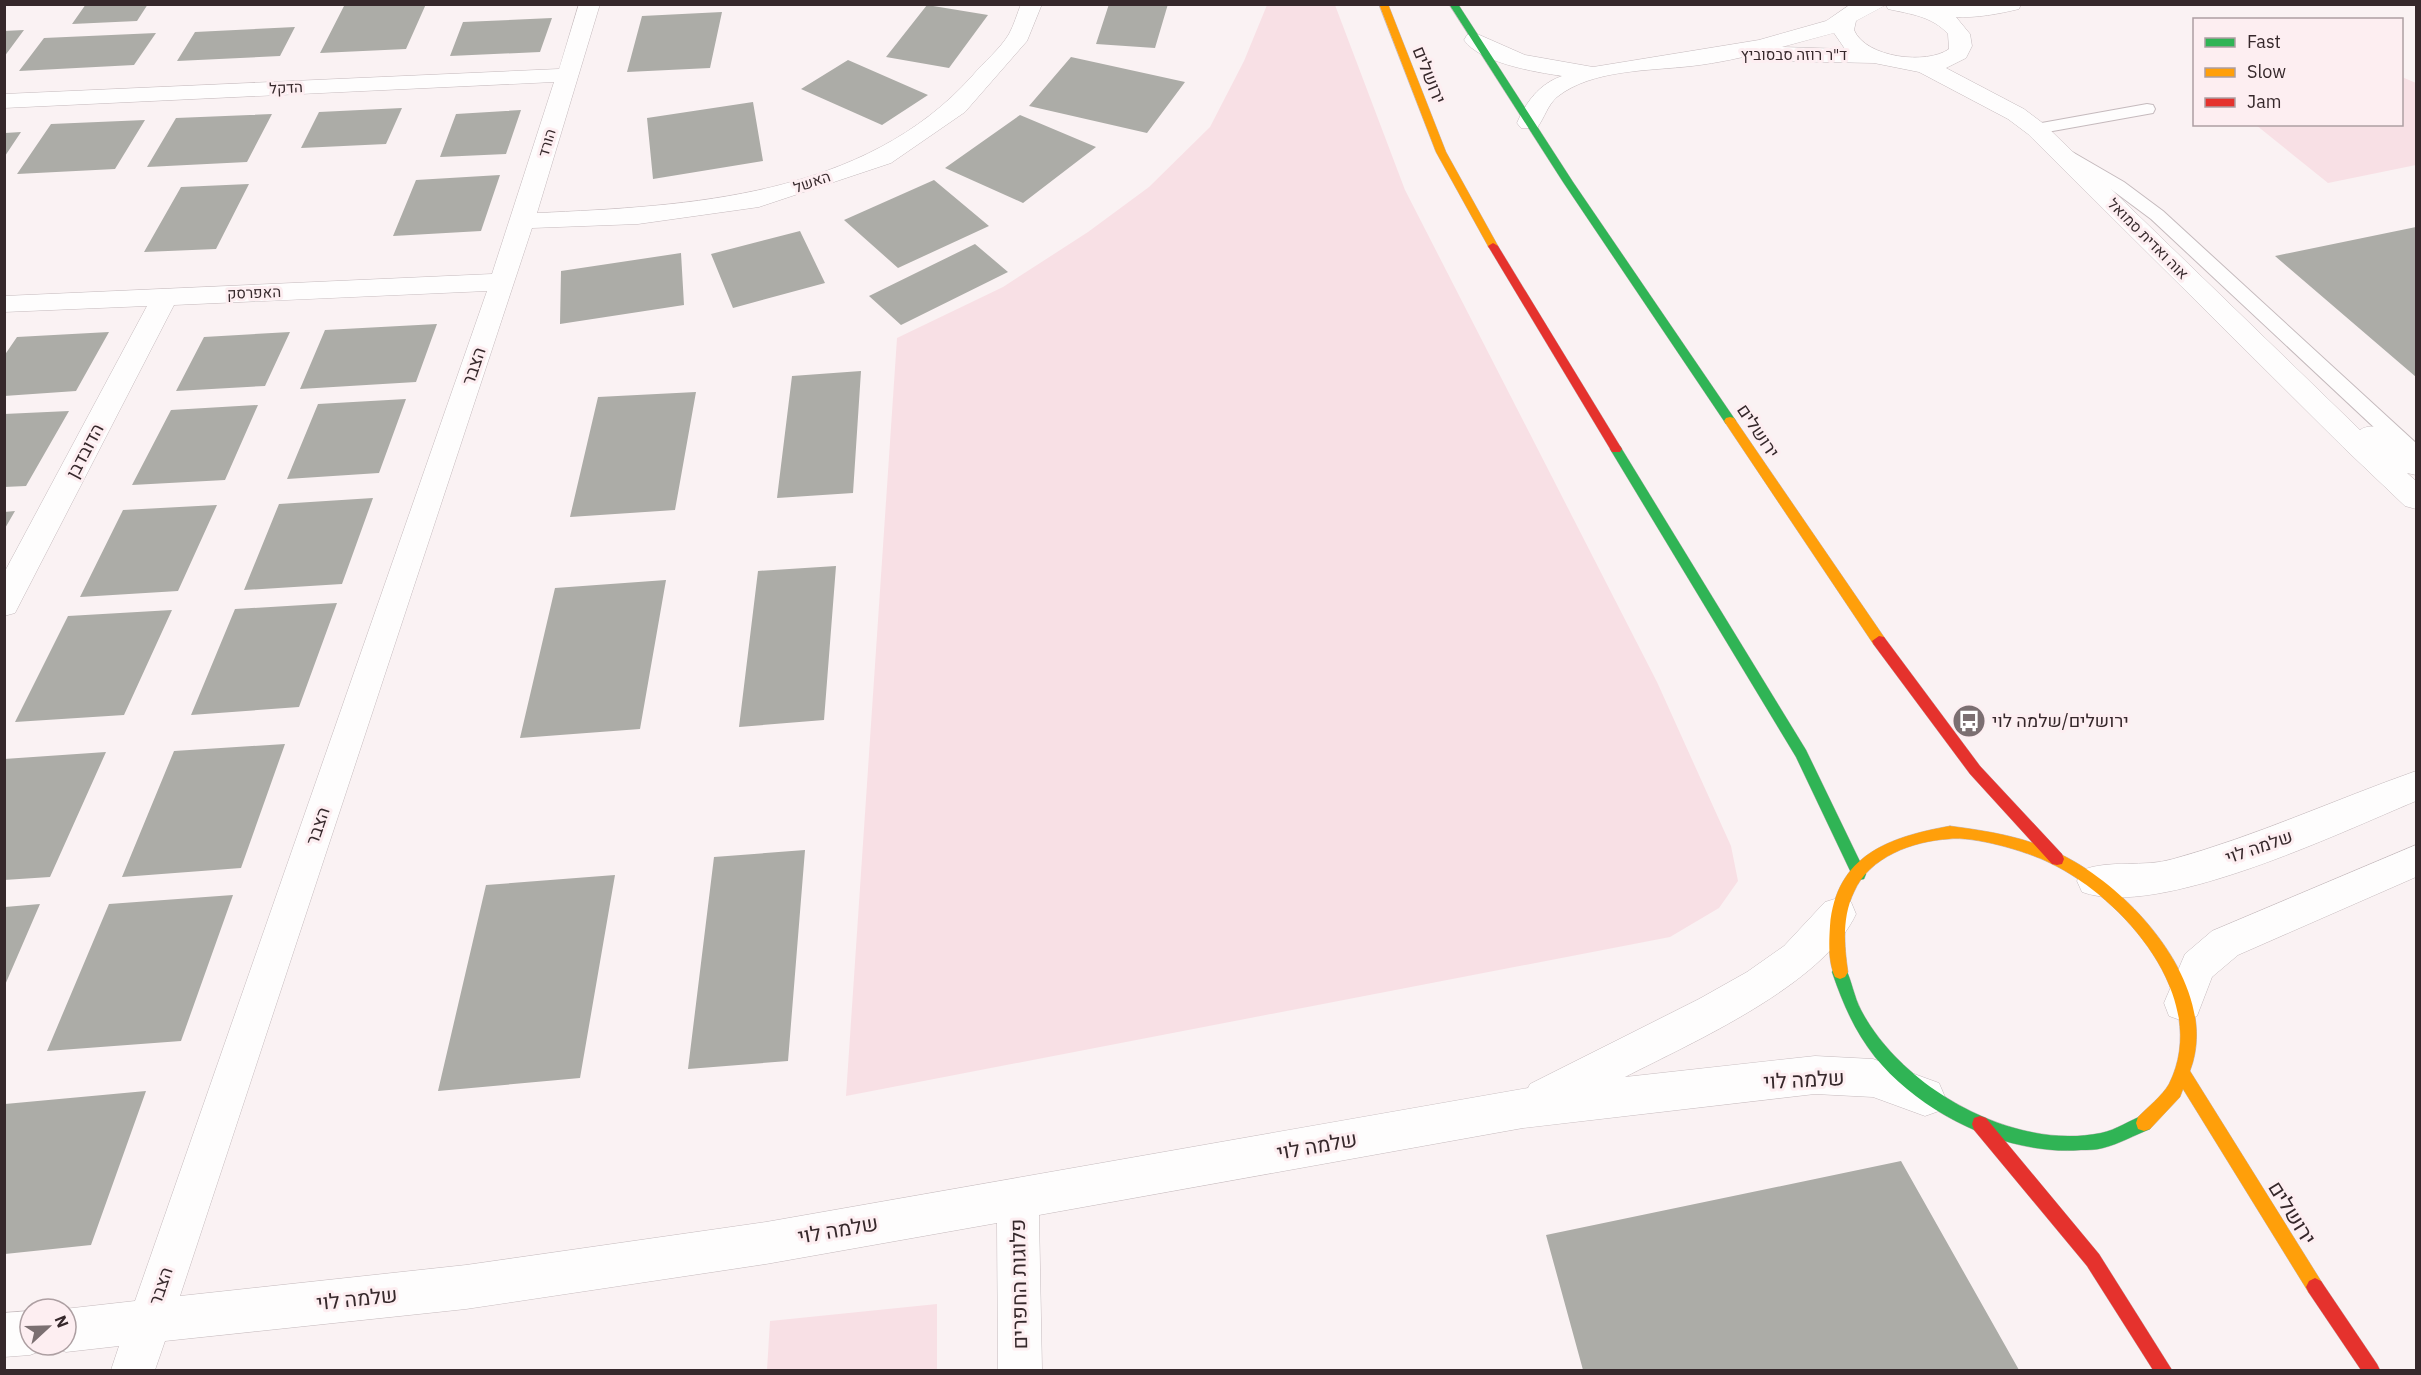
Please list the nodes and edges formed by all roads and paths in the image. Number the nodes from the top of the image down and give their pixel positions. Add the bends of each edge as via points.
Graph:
1 (590, 4) edge
2 (1032, 4) edge
3 (1383, 4) edge
4 (1453, 4) edge
5 (1876, 4) edge
6 (1896, 4) edge
7 (2011, 4) edge
8 (1923, 10) junction
9 (1845, 16) junction
10 (1475, 40) junction
11 (1962, 45) junction
12 (1713, 56) junction
13 (1875, 56) junction
14 (1923, 65) junction
15 (1593, 73) junction
16 (568, 75) junction
17 (4, 102) edge
18 (2147, 109) dead end
19 (2026, 122) junction
20 (1528, 123) junction
21 (2055, 147) junction
22 (522, 221) junction
23 (503, 282) junction
24 (165, 297) junction
25 (4, 304) edge
26 (2278, 367) junction
27 (2416, 455) edge
28 (2416, 465) edge
29 (2416, 498) edge
30 (4, 604) edge
31 (2416, 786) edge
32 (2057, 859) junction
33 (2416, 861) edge
34 (1859, 874) junction
35 (2095, 881) junction
36 (1838, 914) junction
37 (2183, 1003) junction
38 (2184, 1075) junction
39 (1938, 1102) junction
40 (1523, 1108) junction
41 (1980, 1124) junction
42 (1018, 1197) junction
43 (148, 1323) junction
44 (78, 1329) edge
45 (133, 1371) edge
46 (1020, 1371) edge
47 (2163, 1371) edge
48 (2371, 1371) edge

1 - 16 street, הורד
2 - 22 street, האשל via 1019,36 957,107 883,158 759,200 638,216
3 - 34 street, ירושלים via 1441,152 1477,219 1801,754
4 - 10 street, ירושלים
5 - 9 street, ד"ר רוזה סבסוביץ
6 - 8 street
7 - 8 street via 1971,11
8 - 11 street, אוה ואדית סמואל via 1953,25 1961,35
9 - 12 street, ד"ר רוזה סבסוביץ via 1834,26
9 - 13 street via 1845,35
10 - 15 street, ד"ר רוזה סבסוביץ via 1497,55 1515,61
10 - 20 street, ירושלים
11 - 14 street via 1947,60
11 - 19 street, אוה ואדית סמואל via 1977,73
12 - 13 street, ד"ר רוזה סבסוביץ
12 - 15 street, ד"ר רוזה סבסוביץ
13 - 14 street
14 - 19 street, אוה ואדית סמואל
15 - 20 street, ד"ר רוזה סבסוביץ via 1546,94
16 - 17 street, הדקל
16 - 22 street, הורד
18 - 19 lane
19 - 21 street, אוה ואדית סמואל
20 - 32 street, ירושלים via 1921,702 2012,815
21 - 26 street, אוה ואדית סמואל
21 - 27 lane via 2157,215
22 - 23 street, הורד
23 - 24 street, האפרסק
23 - 43 street, הצבר
24 - 25 street, האפרסק
24 - 30 street, הדובדבן
26 - 28 street, אוה ואדית סמואל
26 - 29 street, אוה ואדית סמואל
31 - 35 street, שלמה לוי via 2256,850 2195,869 2157,879
32 - 34 street via 2001,838 1950,832 1904,841 1867,862
32 - 35 street
33 - 37 street via 2225,943 2198,966
34 - 36 street via 1844,895
35 - 37 street via 2155,939 2178,981
36 - 39 street via 1837,966 1851,1006 1873,1041 1902,1074
36 - 40 street, שלמה לוי via 1797,958 1760,984 1713,1012
37 - 38 street via 2190,1030
38 - 41 street via 2163,1109 2128,1132 2084,1144 2032,1140
38 - 48 street, ירושלים via 2306,1274
39 - 40 street, שלמה לוי via 1873,1078 1815,1075
39 - 41 street
40 - 42 street, שלמה לוי
41 - 47 street via 2093,1260
42 - 43 street, שלמה לוי via 766,1243 466,1287
42 - 46 street, פלוגות החפרים
43 - 44 street, שלמה לוי
43 - 45 street, הצבר

